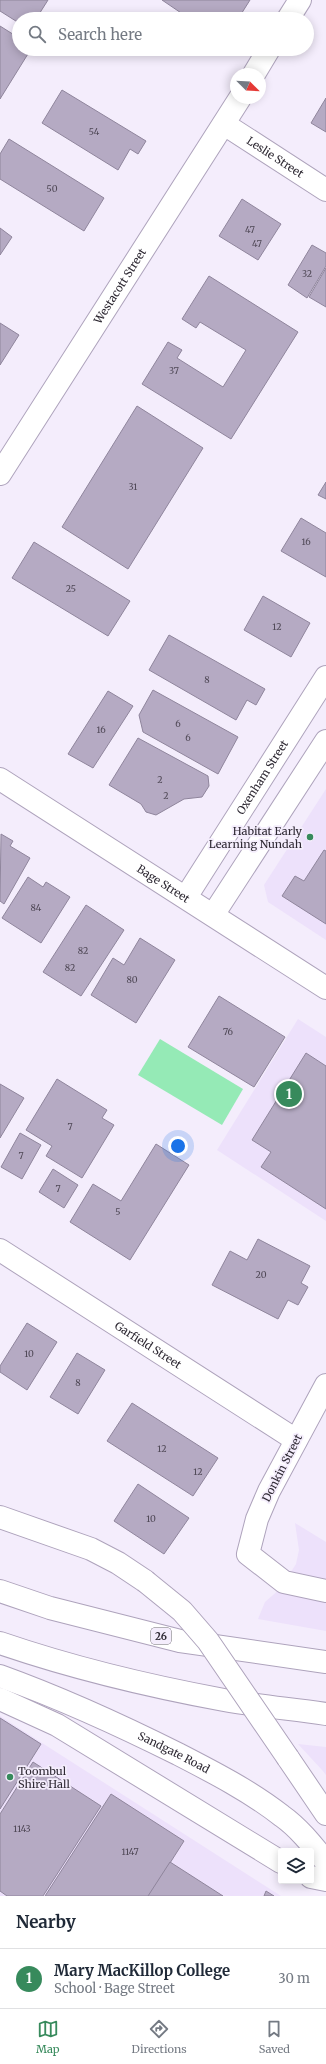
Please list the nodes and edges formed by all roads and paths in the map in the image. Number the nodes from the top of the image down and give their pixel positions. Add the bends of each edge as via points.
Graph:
1 (300, 0) edge
2 (292, 12) edge
3 (265, 56) edge
4 (258, 68) edge
5 (236, 104) edge
6 (224, 124) junction
7 (326, 190) edge
8 (0, 474) edge
9 (326, 677) edge
10 (326, 741) edge
11 (0, 779) edge
12 (186, 897) junction
13 (213, 915) junction
14 (326, 988) edge
15 (0, 1250) edge
16 (326, 1385) edge
17 (296, 1440) junction
18 (0, 1517) edge
19 (0, 1591) edge
20 (326, 1591) edge
21 (0, 1643) edge
22 (326, 1662) edge
23 (0, 1676) edge
24 (0, 1699) edge
25 (326, 1714) edge
26 (326, 1814) edge
27 (278, 1860) edge
28 (326, 1862) edge
29 (314, 1878) edge
30 (326, 1880) edge

1 - 2 main road
3 - 4 main road
5 - 6 main road, Westacott Street
6 - 7 main road, Leslie Street
6 - 8 main road, Westacott Street
9 - 12 main road, Oxenham Street
10 - 13 main road
11 - 12 main road, Bage Street
12 - 13 main road, Bage Street
13 - 14 main road, Bage Street
15 - 17 main road, Garfield Street
16 - 17 main road, Donkin Street
17 - 20 main road, Donkin Street via 257,1519 248,1554 284,1582
18 - 26 main road, bridge via 91,1549 145,1581 182,1611 208,1641
19 - 22 main road, 26 via 50,1608 180,1641
21 - 25 main road via 100,1673 167,1688 224,1700
23 - 28 main road, Sandgate Road via 128,1729 236,1785 283,1816
24 - 27 main road via 57,1725
29 - 30 main road

